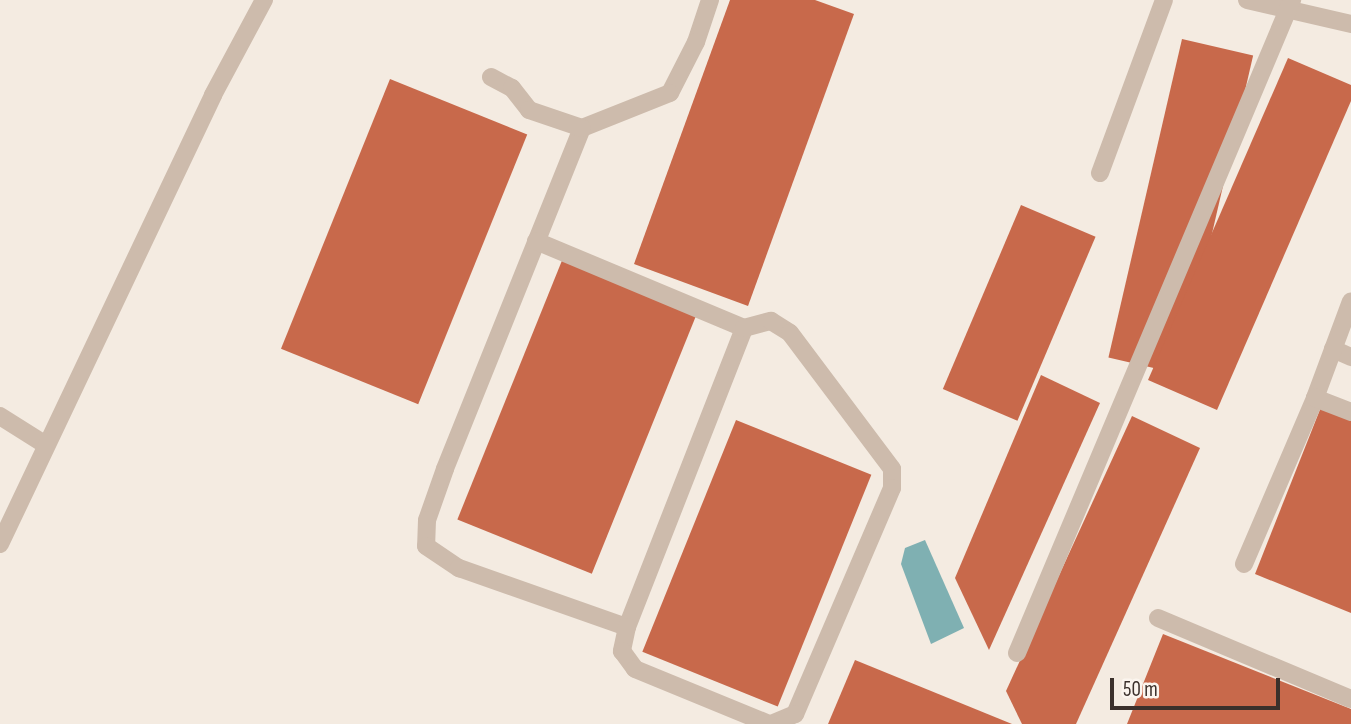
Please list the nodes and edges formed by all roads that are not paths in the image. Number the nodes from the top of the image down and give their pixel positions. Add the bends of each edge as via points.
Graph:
1 (264, 0) edge
2 (710, 0) edge
3 (1164, 0) edge
4 (1247, 0) edge
5 (1291, 5) edge
6 (1351, 24) edge
7 (491, 77) dead end
8 (582, 128) junction
9 (1100, 173) dead end
10 (536, 241) junction
11 (1351, 301) edge
12 (744, 328) junction
13 (1333, 349) junction
14 (1351, 356) edge
15 (1315, 398) junction
16 (1351, 412) edge
17 (0, 416) edge
18 (46, 444) junction
19 (0, 544) edge
20 (1244, 564) dead end
21 (1158, 618) dead end
22 (627, 627) junction
23 (1017, 653) dead end
24 (1351, 699) edge
25 (770, 724) edge

1 - 18 street via 213,95
2 - 8 street via 696,42 670,93
3 - 9 street
4 - 5 street
5 - 6 street
5 - 23 street
7 - 8 street via 512,88 529,110
8 - 10 street
10 - 12 street
10 - 22 street via 440,481 427,520 426,546 459,568
11 - 13 street
12 - 22 street
12 - 25 street via 771,321 790,333 892,469 892,488 794,714
13 - 14 street
13 - 15 street
15 - 16 street
15 - 20 street
17 - 18 street
18 - 19 street
21 - 24 street
22 - 25 street via 622,651 635,669

